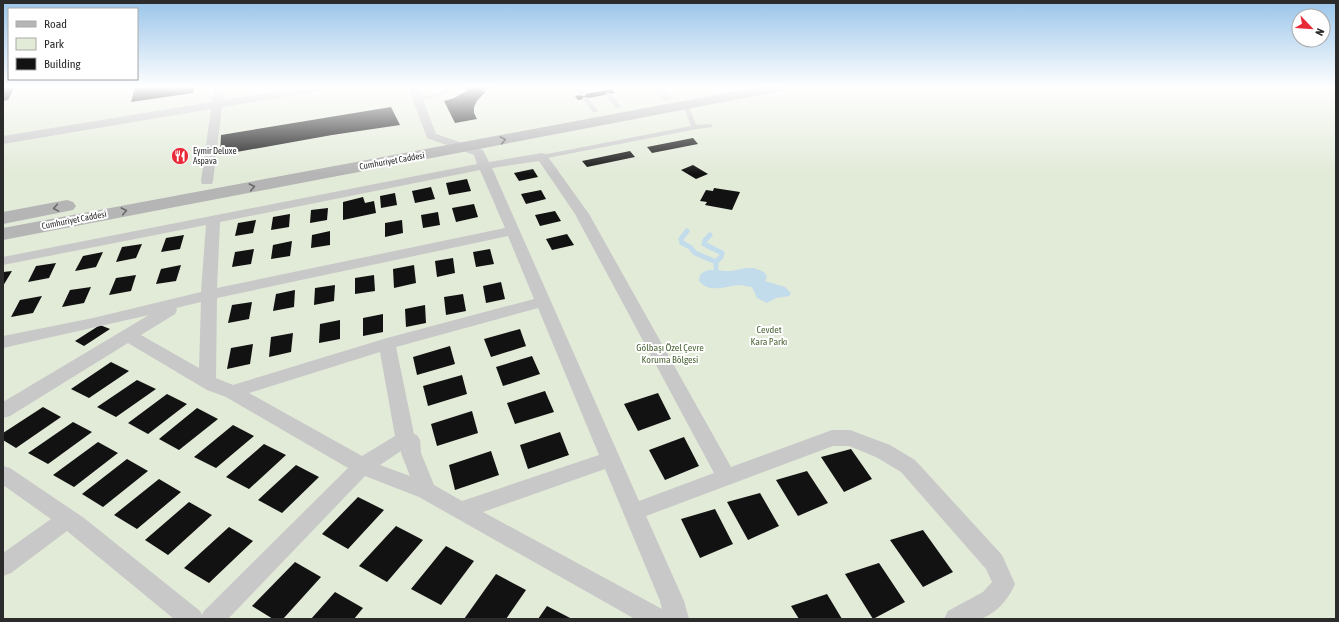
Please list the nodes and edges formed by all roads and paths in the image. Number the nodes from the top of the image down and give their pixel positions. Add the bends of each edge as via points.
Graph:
1 (144, 116) edge
2 (215, 116) edge
3 (424, 116) edge
4 (530, 116) edge
5 (633, 116) edge
6 (690, 116) edge
7 (710, 126) dead end
8 (694, 127) junction
9 (3, 140) edge
10 (438, 140) junction
11 (462, 148) junction
12 (542, 157) junction
13 (484, 166) junction
14 (207, 181) junction
15 (3, 218) edge
16 (213, 220) junction
17 (512, 231) junction
18 (3, 234) edge
19 (3, 261) edge
20 (209, 295) junction
21 (180, 302) junction
22 (542, 302) junction
23 (128, 335) junction
24 (3, 342) edge
25 (387, 344) junction
26 (207, 380) junction
27 (232, 392) junction
28 (3, 411) edge
29 (406, 439) junction
30 (610, 459) junction
31 (362, 466) junction
32 (3, 474) edge
33 (726, 477) junction
34 (426, 491) junction
35 (461, 510) junction
36 (634, 512) junction
37 (68, 519) junction
38 (3, 566) edge
39 (192, 619) edge
40 (212, 619) edge
41 (658, 619) edge
42 (677, 619) edge
43 (956, 619) edge

1 - 9 street
2 - 14 street
3 - 10 street via 431,136
4 - 10 main road, Cumhuriyet Caddesi
11 -> 5 main road, Cumhuriyet Caddesi
6 - 8 lane
7 - 8 lane
8 - 12 lane
10 - 11 street
10 - 14 main road, Cumhuriyet Caddesi
11 - 13 street via 479,153
18 -> 11 main road, Cumhuriyet Caddesi
12 - 13 street
12 - 33 street via 582,214
13 - 16 street
13 - 17 street
14 -> 15 main road, Cumhuriyet Caddesi
16 - 19 street
16 - 20 street
17 - 20 street
17 - 22 street
20 - 21 street
20 - 26 street
21 - 23 street
21 - 24 street
22 - 25 street
22 - 30 street
23 - 26 street
23 - 28 street
25 - 27 street
25 - 29 street
26 - 27 street
27 - 31 street
29 - 31 street
29 - 34 street via 410,440 411,454
30 - 35 street
30 - 36 street
31 - 34 street
31 - 40 street
32 - 37 street
33 - 36 street
33 - 43 street via 832,438 850,438 908,466 994,562 1004,584 991,600
34 - 35 street
35 - 41 street
36 - 42 street via 672,601
37 - 38 street
37 - 39 street

